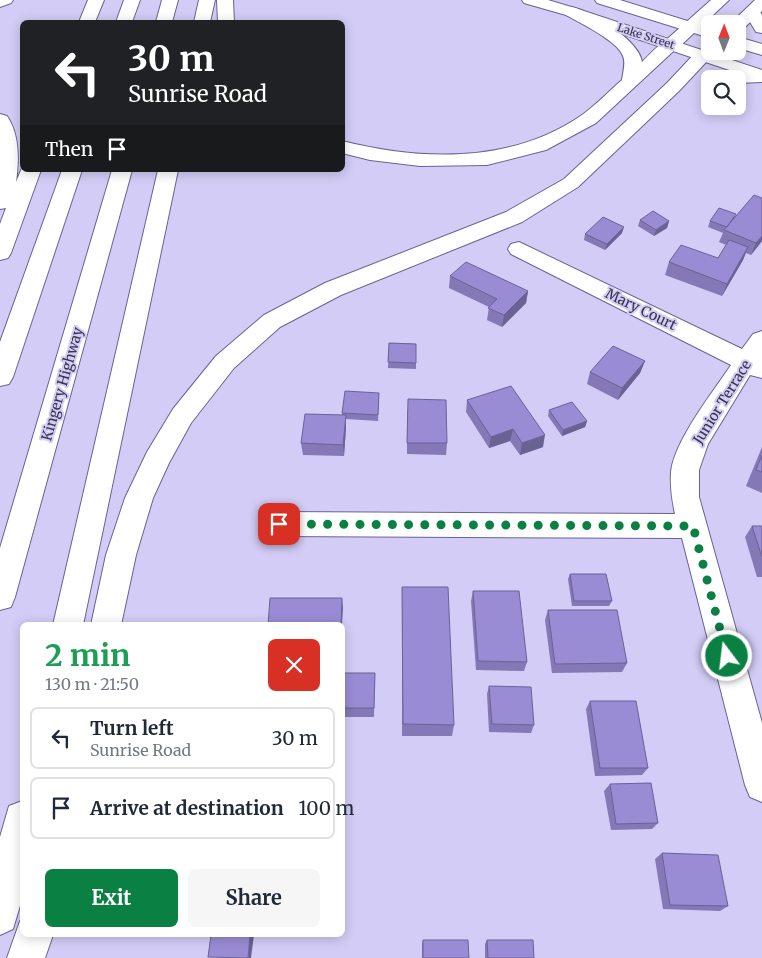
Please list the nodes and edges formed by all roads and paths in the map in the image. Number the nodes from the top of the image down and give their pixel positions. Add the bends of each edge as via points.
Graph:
1 (5, 0) edge
2 (96, 0) edge
3 (132, 0) edge
4 (170, 0) edge
5 (207, 0) edge
6 (225, 0) edge
7 (530, 0) edge
8 (603, 0) edge
9 (722, 0) edge
10 (0, 2) edge
11 (757, 7) edge
12 (572, 12) junction
13 (746, 17) edge
14 (88, 20) edge
15 (125, 20) edge
16 (165, 20) edge
17 (202, 20) edge
18 (226, 20) edge
19 (691, 27) junction
20 (762, 28) edge
21 (701, 30) edge
22 (671, 45) junction
23 (746, 45) edge
24 (762, 50) edge
25 (701, 51) edge
26 (701, 58) edge
27 (725, 60) edge
28 (762, 76) edge
29 (746, 77) edge
30 (631, 80) junction
31 (701, 82) edge
32 (673, 87) junction
33 (0, 120) edge
34 (345, 148) edge
35 (30, 172) edge
36 (71, 172) edge
37 (121, 172) edge
38 (168, 172) edge
39 (0, 203) edge
40 (519, 248) dead end
41 (0, 253) edge
42 (757, 357) edge
43 (0, 377) edge
44 (279, 524) dead end
45 (693, 526) junction
46 (0, 597) edge
47 (69, 622) edge
48 (107, 622) edge
49 (762, 785) edge
50 (20, 828) edge
51 (0, 916) edge
52 (33, 937) edge
53 (26, 958) edge

1 - 10 main road
2 - 14 main road
3 - 15 main road
4 - 16 main road
5 - 17 main road
6 - 18 main road
7 - 12 main road, Lake Street
8 - 19 main road, Lake Street
9 - 19 main road
11 - 13 main road
11 - 20 main road
12 - 22 main road, Lake Street
12 - 30 main road via 619,41 631,54
19 - 21 main road, Lake Street
19 - 22 main road
22 - 25 main road, Lake Street
22 - 30 main road
23 - 24 main road
26 - 32 main road
27 - 28 main road, Lake Street
28 - 29 main road
30 - 34 main road via 589,119 539,146 487,158 420,160
31 - 32 main road
32 - 48 main road via 571,182 549,196 514,217 333,289 272,321 225,362 182,416 157,460 140,498 121,556
33 - 39 main road via 8,158 7,185
35 - 41 main road
36 - 43 main road
37 - 46 main road, Kingery Highway
38 - 47 main road
40 - 42 main road, Mary Court
42 - 45 main road, Junior Terrace via 695,442 685,470 685,497
44 - 45 main road
45 - 49 main road, Junior Terrace
50 - 51 main road
52 - 53 main road

